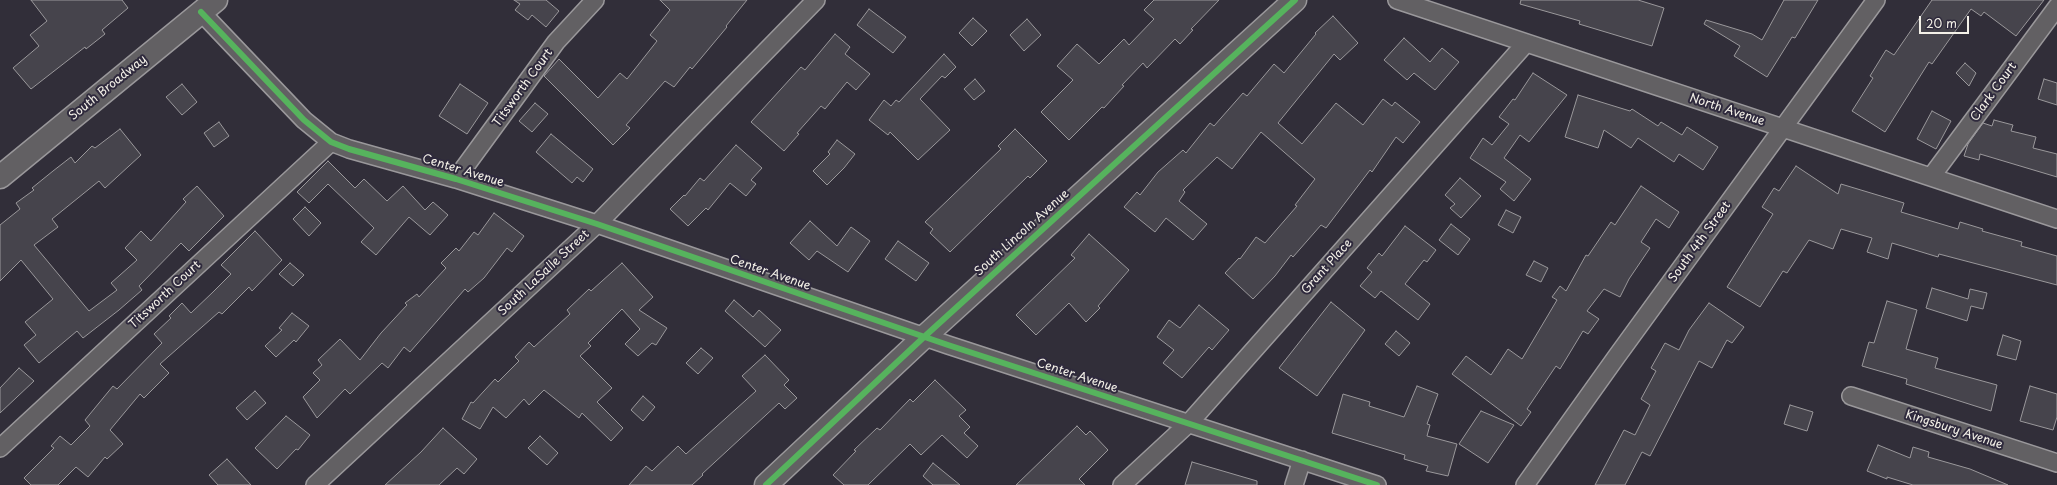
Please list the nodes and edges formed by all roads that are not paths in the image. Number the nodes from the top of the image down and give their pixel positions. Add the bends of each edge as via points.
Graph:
1 (595, 0) edge
2 (816, 0) edge
3 (1295, 0) edge
4 (1397, 0) edge
5 (1876, 0) edge
6 (208, 6) edge
7 (2057, 7) edge
8 (1526, 43) junction
9 (1784, 129) junction
10 (331, 142) junction
11 (0, 177) edge
12 (1931, 177) junction
13 (456, 179) junction
14 (2057, 219) edge
15 (597, 224) junction
16 (924, 337) junction
17 (1851, 396) dead end
18 (1189, 423) junction
19 (0, 448) edge
20 (1302, 460) junction
21 (2057, 463) edge
22 (315, 485) edge
23 (766, 485) edge
24 (1122, 485) edge
25 (1294, 485) edge
26 (1377, 485) edge
27 (1525, 485) edge

1 - 13 street, Titsworth Court via 556,42
2 - 15 street, South LaSalle Street
3 - 16 street, South Lincoln Avenue
4 - 8 street, North Avenue
5 - 9 street, South 4th Street
6 - 10 street, Center Avenue via 304,120
6 - 11 street, South Broadway
7 - 12 street, Clark Court
8 - 9 street, North Avenue
8 - 18 street, Grant Place
9 - 12 street, North Avenue
9 - 27 street, South 4th Street
10 - 13 street, Center Avenue
10 - 19 street, Titsworth Court
12 - 14 street, North Avenue
13 - 15 street, Center Avenue
15 - 16 street, Center Avenue
15 - 22 street, South LaSalle Street
16 - 18 street, Center Avenue
16 - 23 street, South Lincoln Avenue
17 - 21 street, Kingsbury Avenue
18 - 20 street, Center Avenue
18 - 24 street, Grant Place
20 - 25 street
20 - 26 street, Center Avenue

